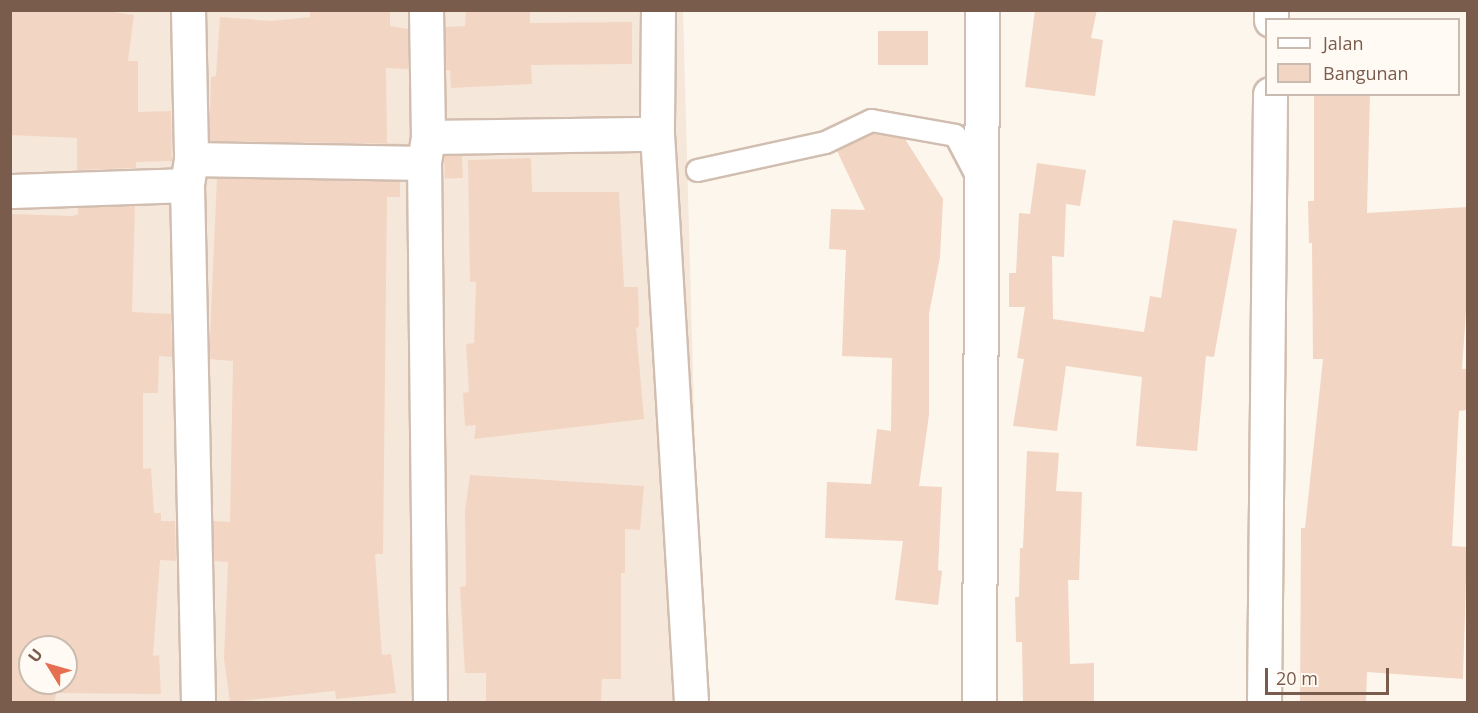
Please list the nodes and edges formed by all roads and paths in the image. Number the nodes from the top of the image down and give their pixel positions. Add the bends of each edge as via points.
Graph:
1 (188, 10) edge
2 (426, 10) edge
3 (658, 10) edge
4 (982, 10) edge
5 (1270, 96) edge
6 (657, 134) junction
7 (426, 150) junction
8 (697, 170) dead end
9 (189, 172) junction
10 (981, 184) junction
11 (10, 191) edge
12 (198, 702) edge
13 (430, 702) edge
14 (691, 702) edge
15 (979, 702) edge
16 (1264, 702) edge

1 - 9 street
2 - 7 street
3 - 6 street
4 - 10 street
5 - 16 street
6 - 7 street
6 - 14 street
7 - 9 street
7 - 13 street
8 - 10 lane via 825,142 871,120 955,135
9 - 11 street
9 - 12 street
10 - 15 street

